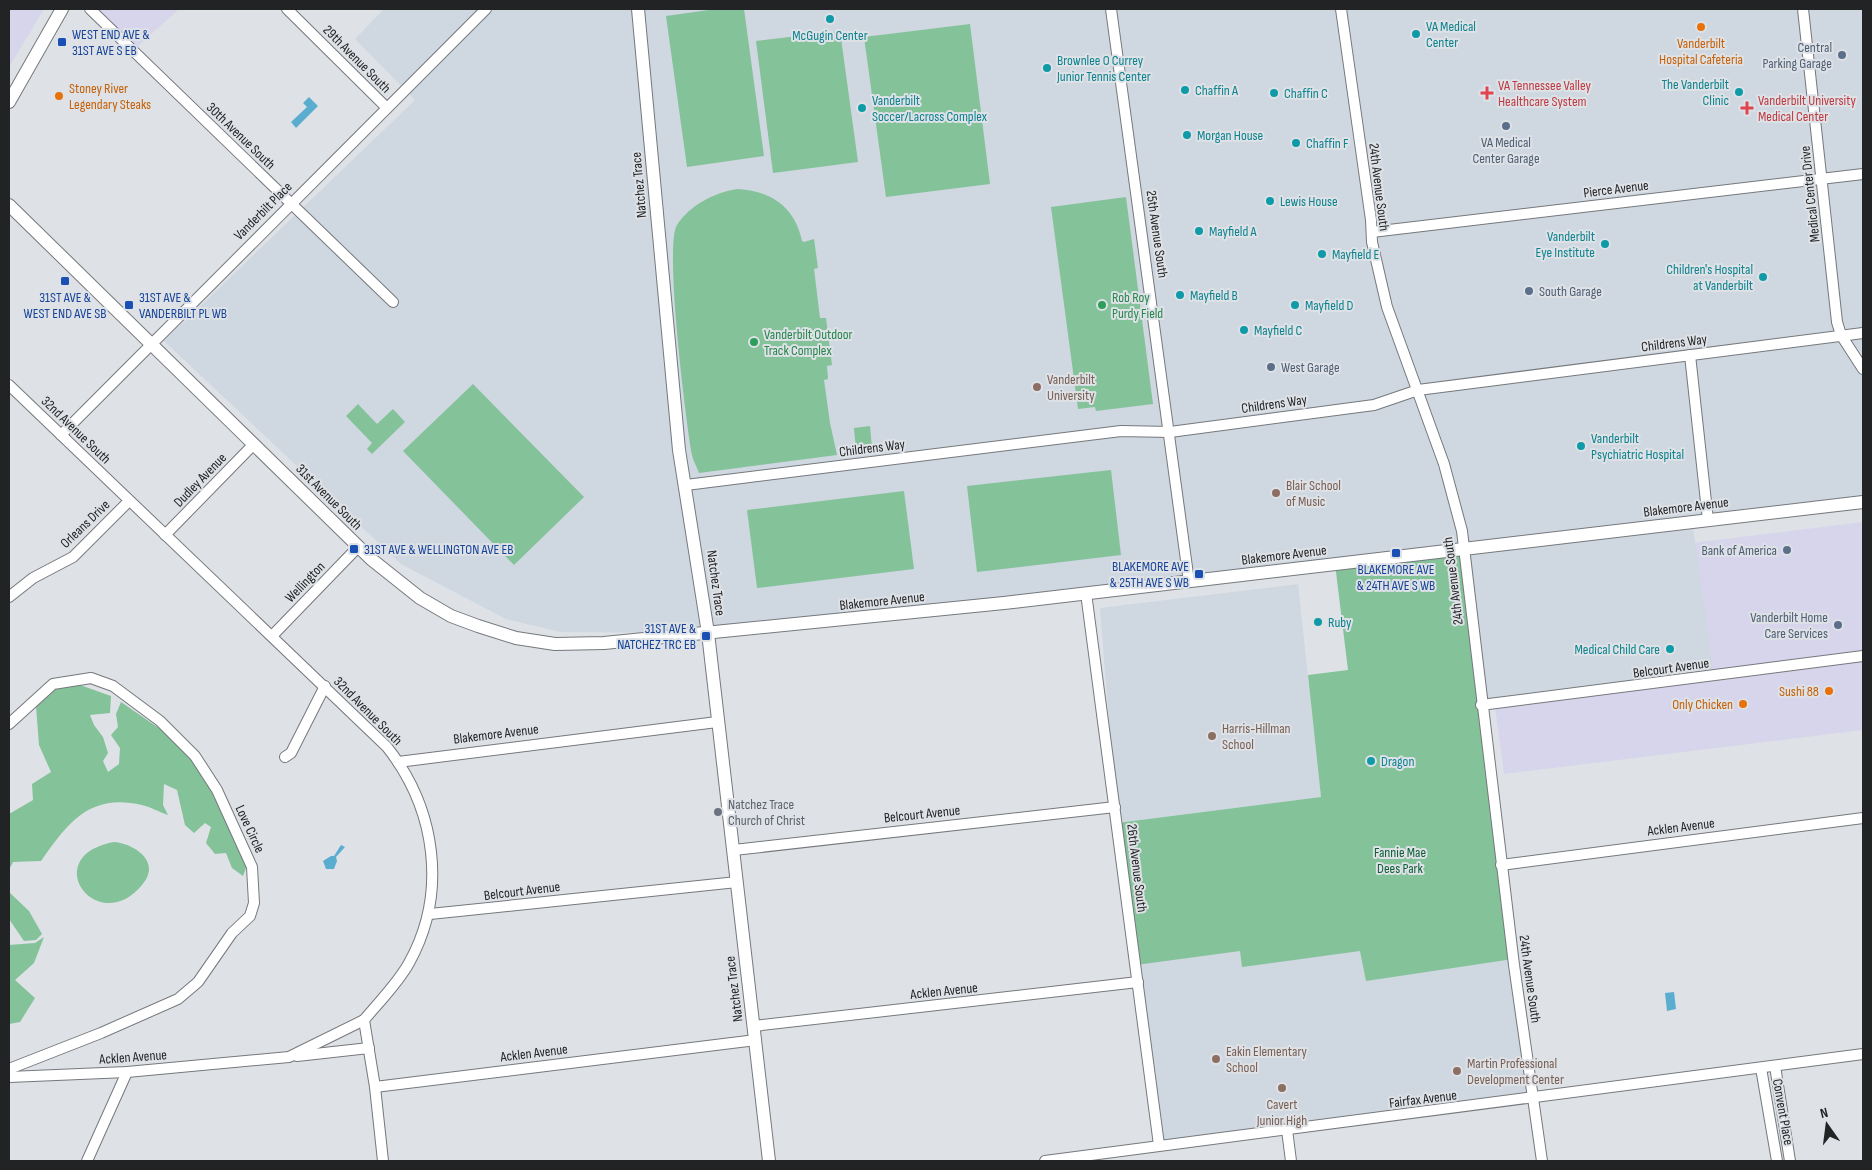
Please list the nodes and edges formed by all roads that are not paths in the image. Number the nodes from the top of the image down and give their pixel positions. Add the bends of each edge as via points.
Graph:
1 (62, 9) edge
2 (90, 9) edge
3 (287, 9) edge
4 (486, 9) edge
5 (638, 9) edge
6 (1111, 9) edge
7 (1341, 9) edge
8 (1803, 9) edge
9 (9, 102) edge
10 (387, 108) junction
11 (1863, 174) edge
12 (1823, 179) junction
13 (291, 204) junction
14 (9, 205) edge
15 (1372, 232) junction
16 (393, 302) dead end
17 (1863, 333) edge
18 (1841, 335) junction
19 (151, 344) junction
20 (1690, 355) junction
21 (1863, 370) edge
22 (9, 385) edge
23 (1418, 390) junction
24 (1170, 432) junction
25 (61, 435) junction
26 (254, 444) junction
27 (686, 485) junction
28 (129, 501) junction
29 (1863, 502) edge
30 (1708, 520) junction
31 (165, 535) junction
32 (358, 546) junction
33 (1463, 549) junction
34 (1189, 582) junction
35 (1086, 594) junction
36 (9, 597) edge
37 (708, 633) junction
38 (272, 636) junction
39 (1863, 656) edge
40 (325, 686) junction
41 (1481, 706) junction
42 (717, 722) junction
43 (9, 724) edge
44 (285, 757) dead end
45 (398, 762) junction
46 (1115, 807) junction
47 (1863, 818) edge
48 (734, 850) junction
49 (1502, 864) junction
50 (737, 882) junction
51 (430, 914) junction
52 (1138, 982) junction
53 (364, 1020) junction
54 (754, 1026) junction
55 (756, 1040) junction
56 (369, 1048) junction
57 (1863, 1054) edge
58 (289, 1057) junction
59 (1775, 1066) junction
60 (1761, 1068) junction
61 (9, 1069) edge
62 (127, 1072) junction
63 (9, 1078) edge
64 (376, 1086) junction
65 (1534, 1098) junction
66 (1287, 1130) junction
67 (1159, 1145) junction
68 (87, 1161) edge
69 (383, 1161) edge
70 (768, 1161) edge
71 (1045, 1161) edge
72 (1291, 1161) edge
73 (1542, 1161) edge
74 (1777, 1161) edge
75 (1790, 1161) edge

1 - 9 main road
2 - 13 street, 30th Avenue South
3 - 10 street, 29th Avenue South
4 - 10 street, Vanderbilt Place
5 - 27 main road, Natchez Trace
6 - 24 street, 25th Avenue South
7 - 15 street, 24th Avenue South
8 - 12 street, Medical Center Drive
10 - 13 street, Vanderbilt Place
11 - 12 street, Pierce Avenue
12 - 15 street, Pierce Avenue
12 - 18 street, Medical Center Drive
13 - 16 street, 30th Avenue South
13 - 19 street, Vanderbilt Place
14 - 19 main road, 31st Avenue South
15 - 23 street, 24th Avenue South via 1387,307
17 - 18 street, Childrens Way
18 - 20 street, Childrens Way
18 - 21 street, Medical Center Drive
19 - 25 street, Vanderbilt Place
19 - 26 main road, 31st Avenue South
20 - 23 street, Childrens Way
20 - 30 street
22 - 25 street, 32nd Avenue South
23 - 24 street, Childrens Way via 1374,405
23 - 33 street, 24th Avenue South via 1444,464 1462,531
24 - 27 street, Childrens Way via 1121,431
24 - 34 street, 25th Avenue South
25 - 28 street, 32nd Avenue South
26 - 31 street, Dudley Avenue
26 - 32 main road, 31st Avenue South
27 - 37 main road, Natchez Trace
28 - 31 street, 32nd Avenue South
28 - 36 street, Orleans Drive via 73,557 33,578
29 - 30 main road, Blakemore Avenue
30 - 33 main road, Blakemore Avenue
31 - 38 street, 32nd Avenue South
32 - 37 main road, 31st Avenue South via 420,598 451,616 516,638 555,644 604,643
32 - 38 street, Wellington
33 - 34 main road, Blakemore Avenue
33 - 41 street, 24th Avenue South
34 - 35 main road, Blakemore Avenue
35 - 37 main road, Blakemore Avenue
35 - 46 street, 26th Avenue South
37 - 42 main road, Natchez Trace
38 - 40 street, 32nd Avenue South
39 - 41 street, Belcourt Avenue
40 - 44 street via 291,753
40 - 45 street, 32nd Avenue South
41 - 49 street, 24th Avenue South
42 - 45 street, Blakemore Avenue
42 - 48 main road, Natchez Trace
43 - 61 street, Love Circle via 53,684 92,678 113,686 160,721 195,756 217,790 252,866 254,903 250,916 232,933 198,982 178,999
45 - 51 street, 32nd Avenue South via 425,820 432,869
46 - 48 street, Belcourt Avenue
46 - 52 street, 26th Avenue South
47 - 49 street, Acklen Avenue
48 - 50 main road, Natchez Trace
49 - 65 street, 24th Avenue South
50 - 51 street, Belcourt Avenue
50 - 54 main road, Natchez Trace
51 - 53 street, 32nd Avenue South via 408,965
52 - 54 street, Acklen Avenue
52 - 67 street, 26th Avenue South
53 - 56 street
53 - 58 street, Acklen Avenue
54 - 55 main road, Natchez Trace
55 - 64 street, Acklen Avenue
55 - 70 main road, Natchez Trace
56 - 58 street, Acklen Avenue
56 - 64 street
57 - 59 street, Fairfax Avenue
58 - 62 street, Acklen Avenue
59 - 60 street, Fairfax Avenue
59 - 75 street, Convent Place
60 - 65 street, Fairfax Avenue
60 - 74 street, Convent Place
62 - 63 street, Acklen Avenue
62 - 68 street
64 - 69 street
65 - 66 street, Fairfax Avenue
65 - 73 street, 24th Avenue South
66 - 67 street, Fairfax Avenue
66 - 72 street
67 - 71 street, Fairfax Avenue

